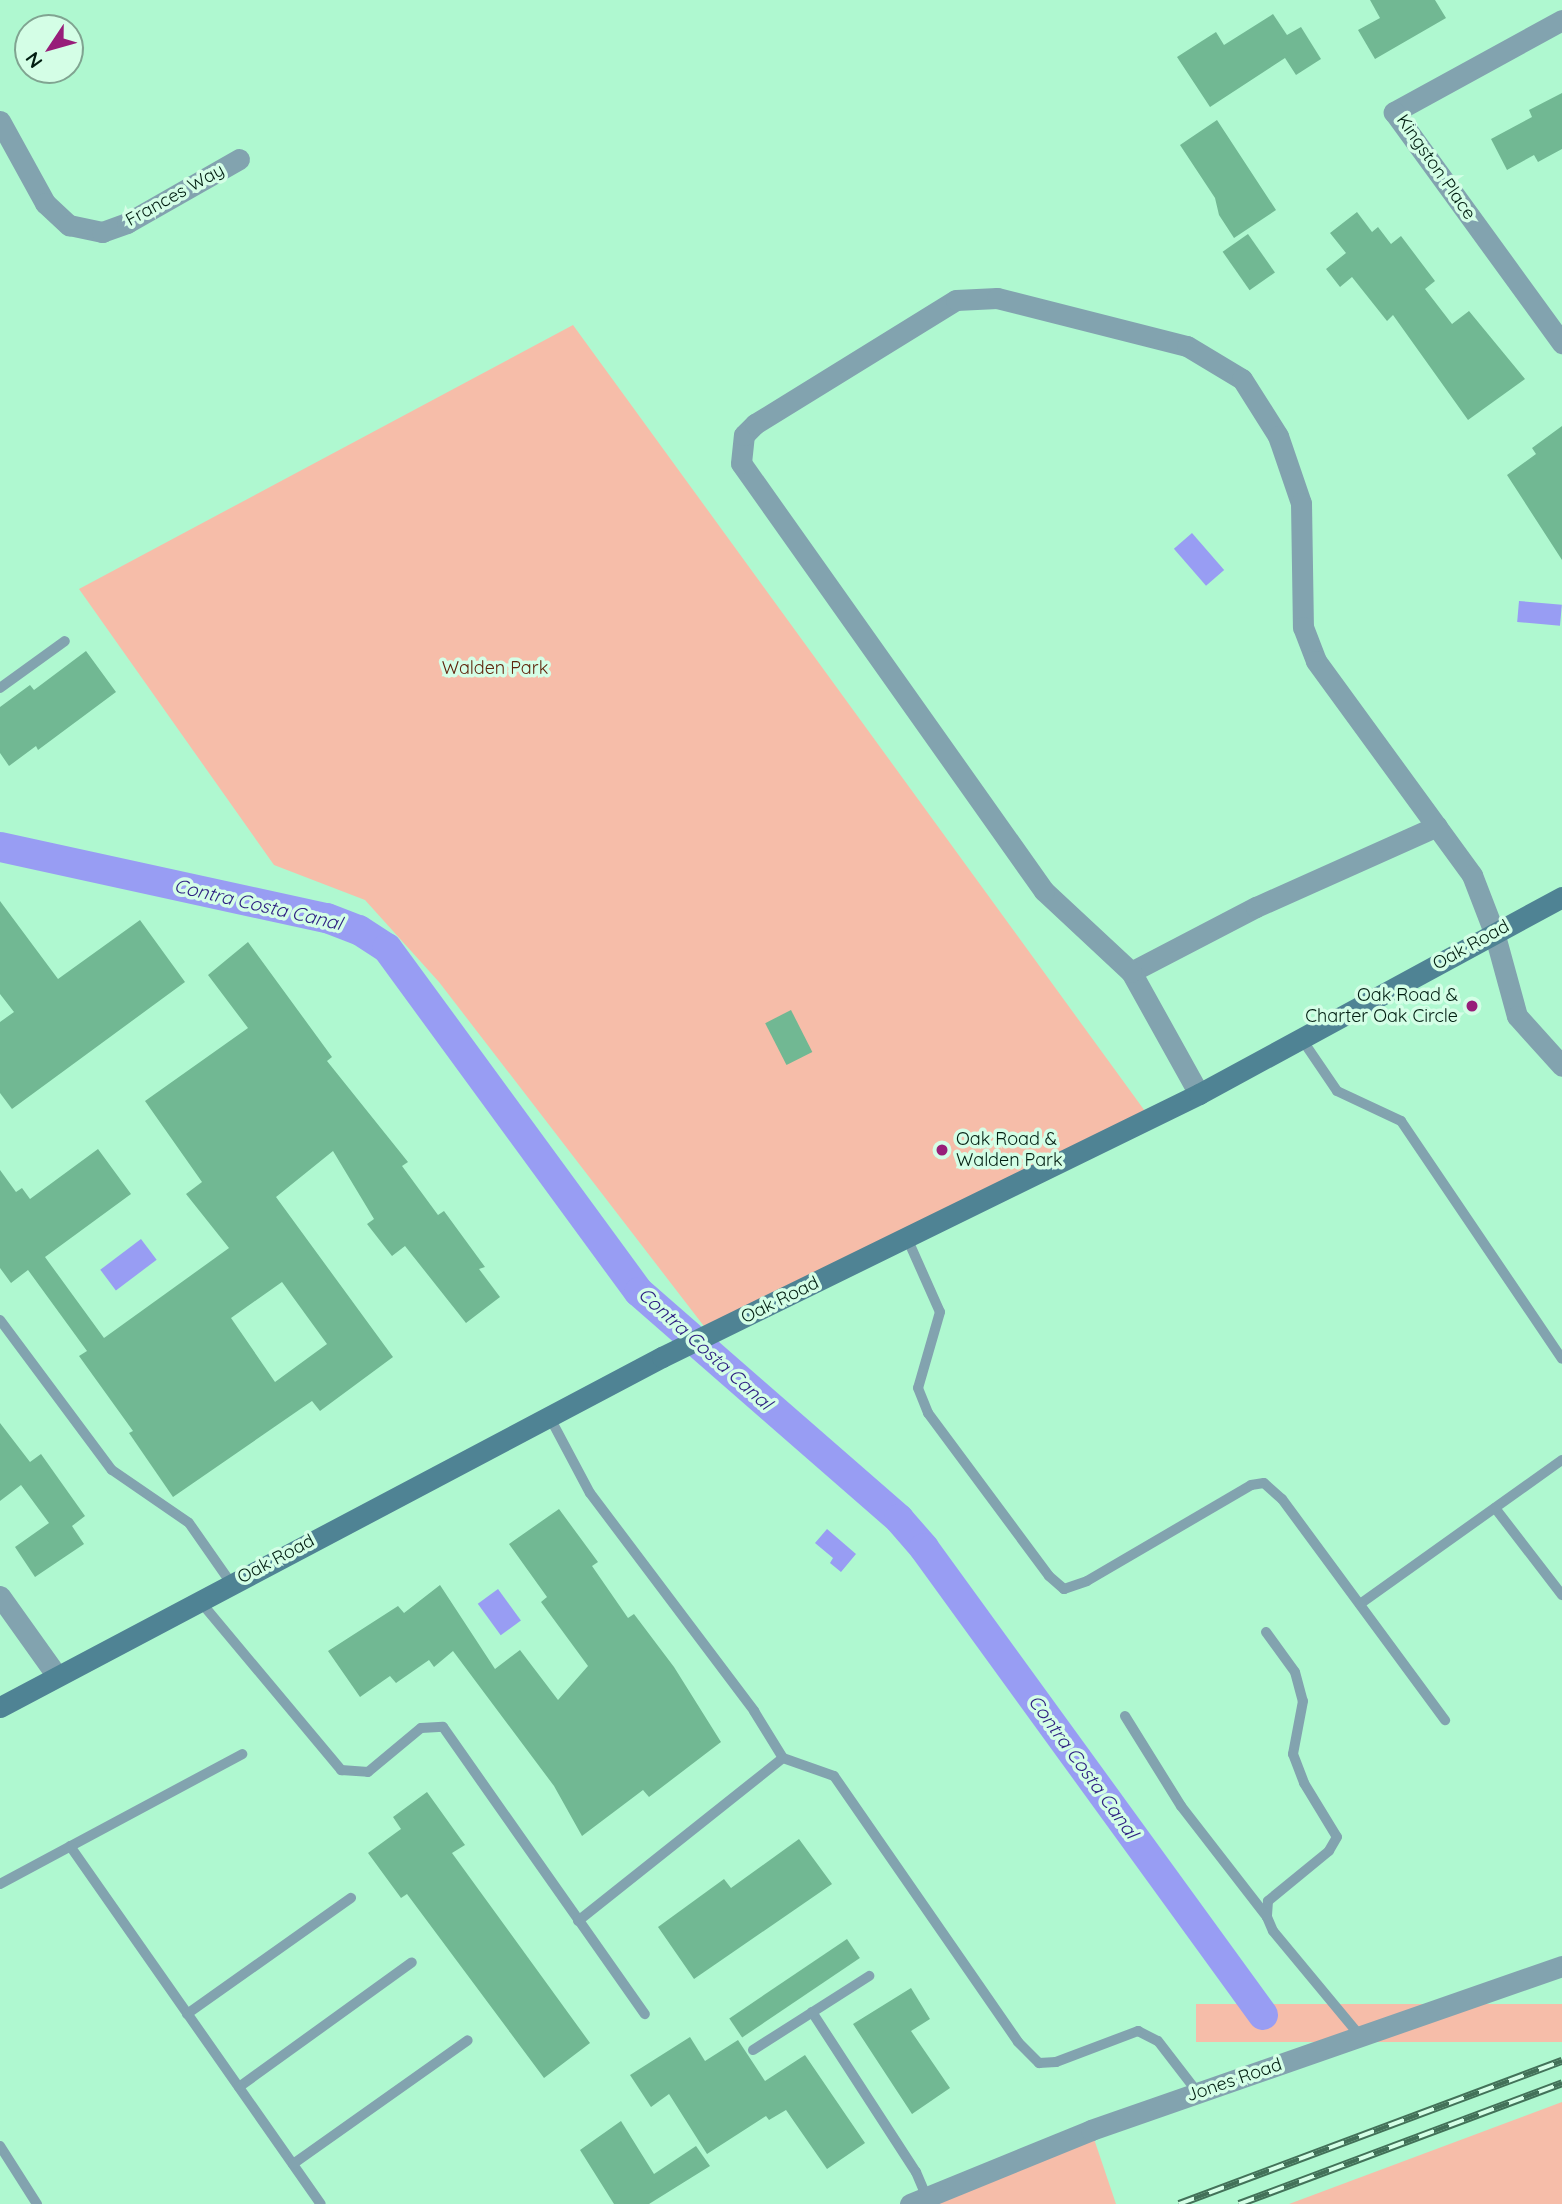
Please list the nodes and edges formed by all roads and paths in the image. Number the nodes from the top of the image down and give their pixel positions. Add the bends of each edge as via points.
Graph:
1 (1562, 20) edge
2 (0, 121) edge
3 (239, 159) dead end
4 (1562, 343) edge
5 (65, 640) dead end
6 (0, 688) edge
7 (1437, 826) junction
8 (1562, 897) edge
9 (1494, 932) junction
10 (1131, 972) junction
11 (1301, 1038) junction
12 (1562, 1066) edge
13 (1199, 1094) junction
14 (907, 1238) junction
15 (0, 1320) edge
16 (1562, 1359) edge
17 (549, 1416) junction
18 (1562, 1460) edge
19 (1495, 1508) junction
20 (231, 1583) junction
21 (1562, 1595) edge
22 (0, 1596) edge
23 (200, 1600) junction
24 (1360, 1604) junction
25 (1266, 1632) dead end
26 (57, 1676) junction
27 (0, 1707) edge
28 (1125, 1716) dead end
29 (1445, 1720) dead end
30 (242, 1754) dead end
31 (783, 1758) junction
32 (69, 1846) junction
33 (0, 1884) edge
34 (351, 1898) dead end
35 (1267, 1917) junction
36 (578, 1921) junction
37 (412, 1962) dead end
38 (1562, 1966) edge
39 (869, 1976) dead end
40 (812, 2012) junction
41 (187, 2014) junction
42 (645, 2014) dead end
43 (1360, 2037) junction
44 (468, 2039) dead end
45 (753, 2050) dead end
46 (239, 2087) junction
47 (1198, 2093) junction
48 (0, 2146) edge
49 (293, 2164) junction
50 (918, 2201) edge
51 (37, 2204) edge
52 (321, 2204) edge

1 - 4 street, Kingston Place via 1394,112
2 - 3 street, Frances Way via 45,202 69,225 102,232 127,223
5 - 6 lane
7 - 9 street via 1472,875
7 - 10 street via 1256,907
7 - 10 street via 1316,661 1303,627 1301,503 1278,436 1241,379 1187,346 998,298 956,300 755,424 744,435 741,463 1044,891
8 - 9 main road, Oak Road
9 - 11 main road, Oak Road
9 - 12 street via 1517,1016
10 - 13 street
11 - 13 main road, Oak Road
11 - 16 lane via 1337,1091 1401,1121
13 - 14 main road, Oak Road
14 - 17 main road, Oak Road
14 - 24 lane via 940,1312 918,1388 928,1413 1049,1576 1065,1589 1087,1581 1251,1485 1264,1483 1282,1499
15 - 20 lane via 112,1470 189,1523
17 - 20 main road, Oak Road
17 - 31 lane via 590,1493 754,1711
18 - 19 lane
19 - 21 lane
19 - 24 lane
20 - 23 main road, Oak Road
22 - 26 street
23 - 26 main road, Oak Road
23 - 36 lane via 316,1746 341,1770 368,1772 421,1728 443,1727
24 - 29 lane
25 - 35 lane via 1294,1672 1303,1701 1293,1754 1304,1783 1337,1837 1329,1851 1268,1901
26 - 27 main road, Oak Road
28 - 35 lane via 1181,1806
30 - 32 lane
31 - 36 lane
31 - 47 lane via 834,1776 1018,2042 1039,2063 1056,2062 1138,2031 1158,2041
32 - 33 lane
32 - 41 lane
34 - 41 lane
35 - 43 lane via 1273,1931
36 - 42 lane
37 - 46 lane
38 - 43 street, Jones Road
39 - 40 lane
40 - 45 lane
40 - 50 lane via 916,2172
41 - 46 lane
43 - 47 street, Jones Road
44 - 49 lane
46 - 49 lane
47 - 50 street, Jones Road via 1091,2130
48 - 51 lane
49 - 52 lane

